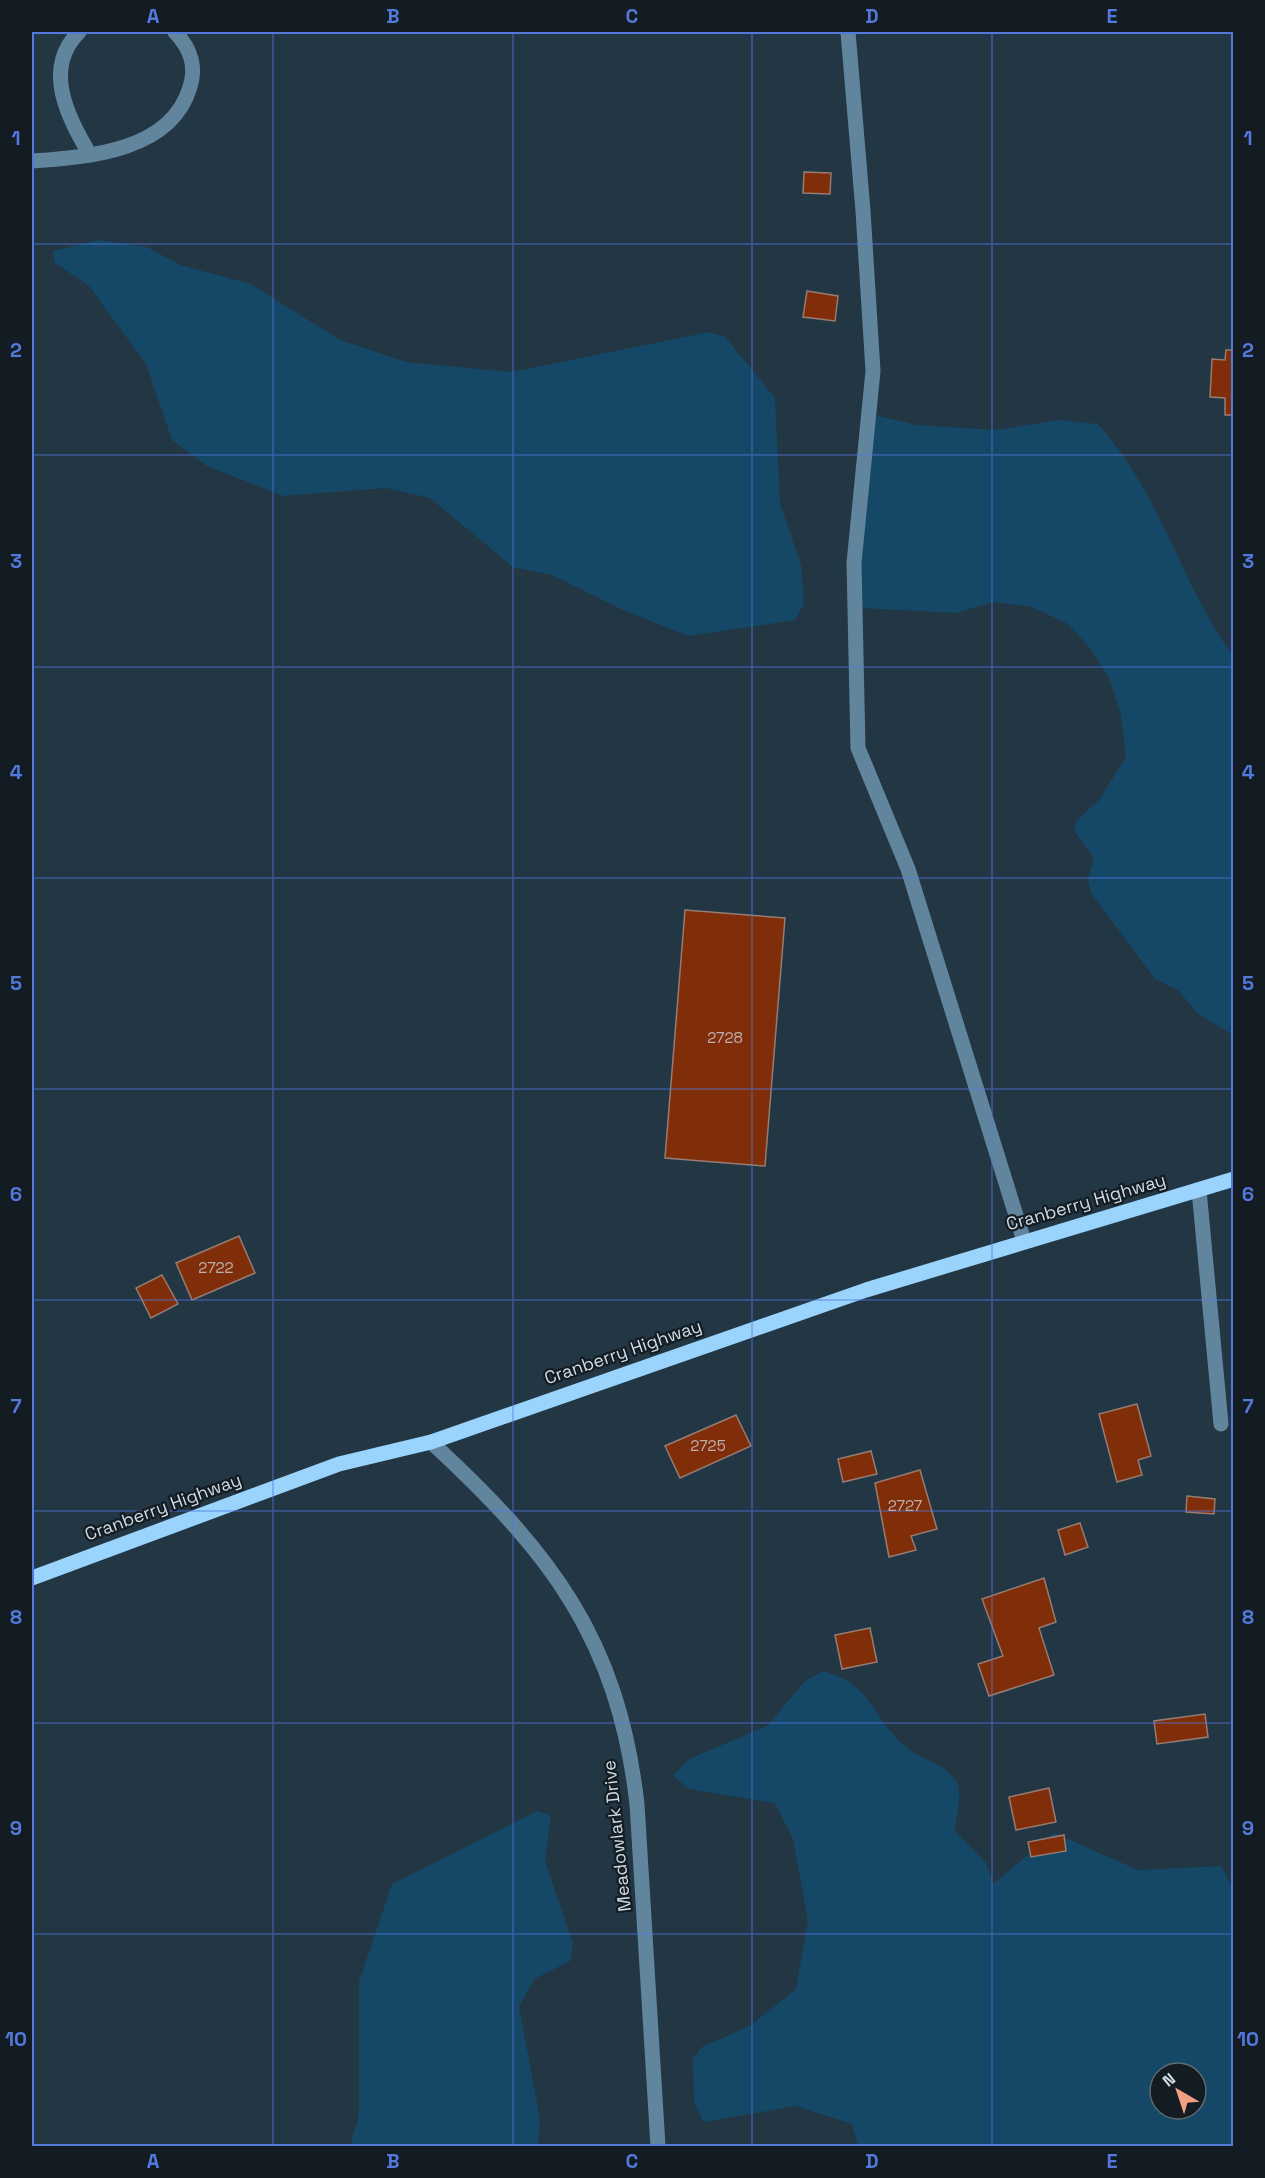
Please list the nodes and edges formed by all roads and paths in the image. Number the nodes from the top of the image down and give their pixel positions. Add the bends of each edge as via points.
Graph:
1 (79, 32) edge
2 (175, 32) edge
3 (848, 32) edge
4 (90, 155) junction
5 (32, 161) edge
6 (1233, 1179) edge
7 (1199, 1190) junction
8 (1024, 1241) junction
9 (1221, 1424) dead end
10 (431, 1442) junction
11 (32, 1578) edge
12 (658, 2146) edge

1 - 4 street via 65,51 59,72 70,118
2 - 4 street via 188,48 193,68 190,89 179,109 141,140
3 - 8 street via 873,371 854,563 858,748 908,869
4 - 5 street
6 - 7 main road, Cranberry Highway
7 - 8 main road, Cranberry Highway
7 - 9 street
8 - 10 main road, Cranberry Highway via 781,1318
10 - 11 main road, Cranberry Highway via 339,1464
10 - 12 street, Meadowlark Drive via 515,1524 566,1589 596,1646 615,1699 634,1774 637,1804

